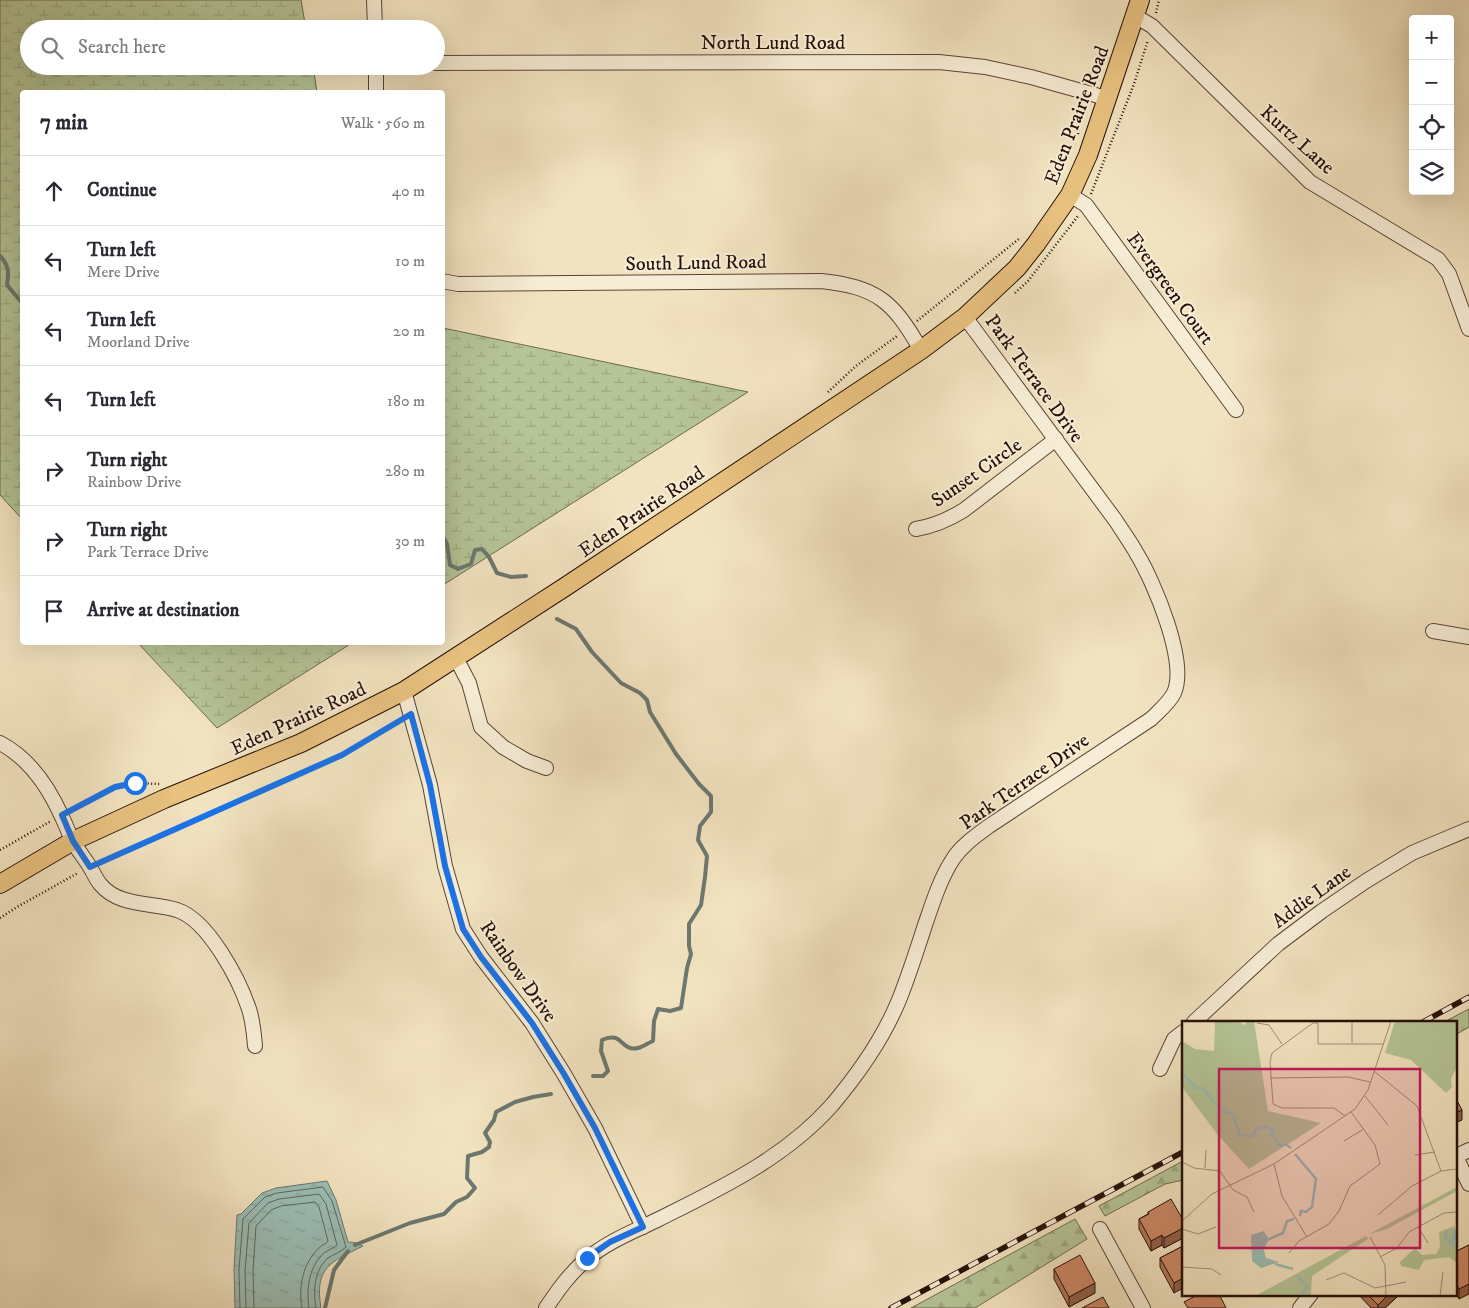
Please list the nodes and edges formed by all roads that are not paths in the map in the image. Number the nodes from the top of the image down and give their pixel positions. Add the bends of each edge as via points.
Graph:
1 (374, 0) edge
2 (1138, 8) edge
3 (375, 20) edge
4 (445, 63) edge
5 (376, 75) edge
6 (376, 90) edge
7 (1106, 98) junction
8 (1070, 195) junction
9 (445, 281) edge
10 (966, 317) junction
11 (1469, 329) edge
12 (921, 350) junction
13 (1236, 410) dead end
14 (1056, 439) junction
15 (916, 529) dead end
16 (1433, 631) dead end
17 (1469, 637) edge
18 (456, 658) junction
19 (404, 691) junction
20 (0, 743) edge
21 (546, 768) dead end
22 (1469, 829) edge
23 (73, 841) junction
24 (0, 884) edge
25 (1195, 1021) edge
26 (1182, 1033) edge
27 (255, 1046) dead end
28 (1160, 1069) dead end
29 (1469, 1150) edge
30 (1456, 1157) edge
31 (1469, 1184) edge
32 (643, 1227) junction
33 (1100, 1228) dead end
34 (1309, 1296) edge
35 (546, 1308) edge
36 (1143, 1308) edge
37 (1300, 1308) edge

1 - 3 street
2 - 7 main road, Eden Prairie Road
2 - 11 street, Kurtz Lane via 1152,26 1310,182 1438,258 1449,274
4 - 7 street, North Lund Road via 940,62 1031,76
5 - 6 street
7 - 8 main road, Eden Prairie Road via 1088,155
8 - 10 main road, Eden Prairie Road via 1017,268
8 - 13 street, Evergreen Court via 1086,205
9 - 12 street, South Lund Road via 468,284 844,283 866,290 886,302 902,318
10 - 12 main road, Eden Prairie Road
10 - 14 street, Park Terrace Drive
12 - 18 main road, Eden Prairie Road
14 - 15 street, Sunset Circle via 949,520
14 - 32 street, Park Terrace Drive via 1138,555 1155,590 1177,658 1174,692 1151,719 989,826 954,858 942,878 898,1001 880,1039 831,1106 802,1135 768,1160 733,1182
16 - 17 street
18 - 19 main road, Eden Prairie Road
18 - 21 street via 469,683 481,727 503,747
19 - 23 main road, Eden Prairie Road via 301,743 164,799
19 - 32 street, Rainbow Drive via 430,785 445,866 463,929 532,1023 564,1074 595,1128
20 - 23 street via 26,762 41,779
22 - 25 street, Addie Lane via 1412,853 1322,911 1278,944
23 - 24 main road, Eden Prairie Road
23 - 27 street via 100,884 112,894 126,902 180,911 209,934 250,1010
26 - 28 street via 1174,1039
29 - 30 street
30 - 31 street
32 - 35 street, Park Terrace Drive via 610,1242 587,1258 567,1278
33 - 36 street
34 - 37 street

